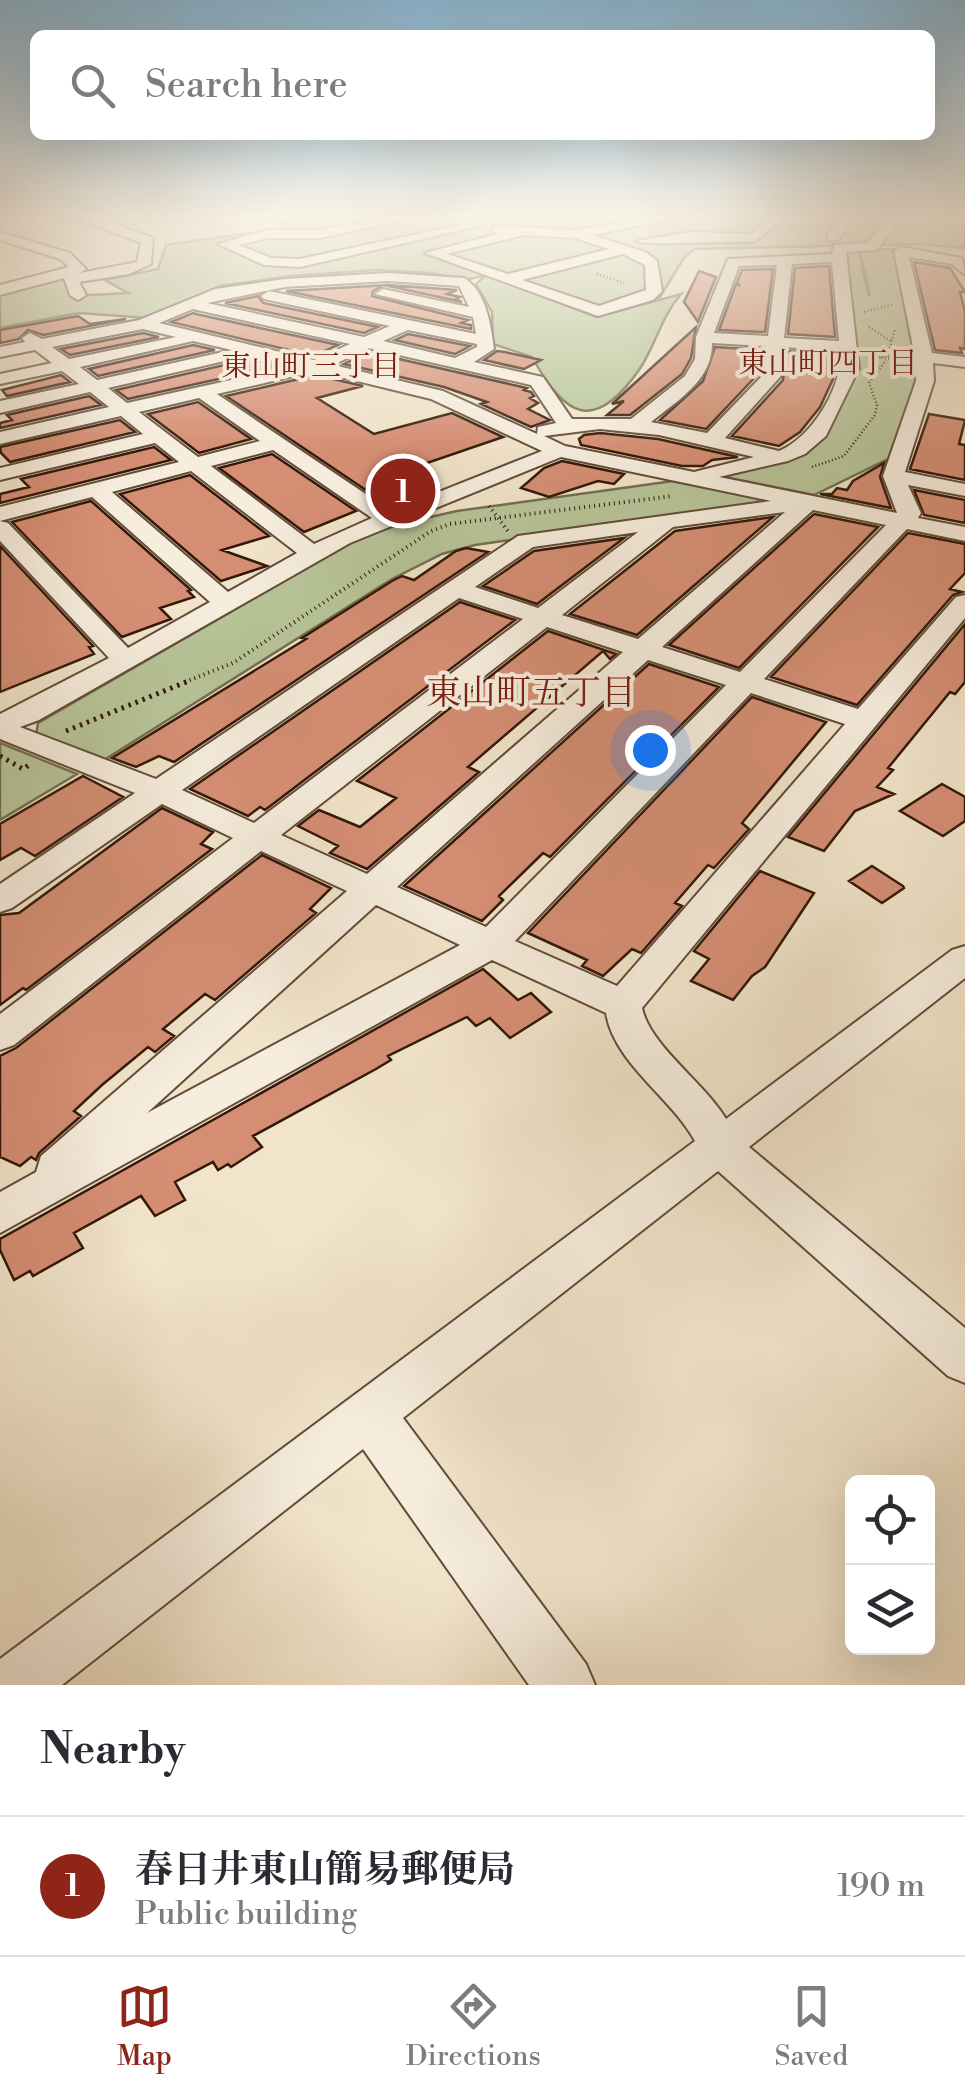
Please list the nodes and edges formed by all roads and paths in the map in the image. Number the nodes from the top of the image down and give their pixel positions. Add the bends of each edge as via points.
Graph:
1 (213, 295) edge
2 (260, 295) edge
3 (383, 295) edge
4 (471, 295) edge
5 (551, 295) edge
6 (650, 295) edge
7 (720, 295) edge
8 (781, 295) edge
9 (843, 295) edge
10 (911, 295) edge
11 (191, 304) junction
12 (844, 306) junction
13 (893, 306) dead end
14 (878, 308) junction
15 (864, 311) dead end
16 (892, 312) dead end
17 (481, 314) junction
18 (142, 324) junction
19 (406, 324) junction
20 (16, 328) dead end
21 (869, 328) dead end
22 (704, 337) junction
23 (195, 338) junction
24 (485, 341) junction
25 (891, 341) dead end
26 (776, 342) junction
27 (365, 344) junction
28 (39, 345) junction
29 (848, 347) junction
30 (252, 351) junction
31 (0, 352) edge
32 (924, 356) junction
33 (965, 362) edge
34 (456, 364) junction
35 (65, 365) junction
36 (316, 366) junction
37 (0, 378) edge
38 (94, 387) junction
39 (202, 392) junction
40 (0, 408) edge
41 (126, 410) junction
42 (566, 424) junction
43 (634, 426) junction
44 (158, 436) junction
45 (528, 437) junction
46 (0, 438) edge
47 (710, 442) junction
48 (276, 443) junction
49 (559, 451) junction
50 (781, 457) junction
51 (195, 464) junction
52 (0, 474) edge
53 (894, 476) junction
54 (688, 477) junction
55 (740, 488) junction
56 (96, 489) junction
57 (965, 490) edge
58 (808, 502) junction
59 (0, 514) edge
60 (388, 519) junction
61 (904, 520) junction
62 (666, 522) junction
63 (0, 528) edge
64 (965, 534) edge
65 (312, 554) junction
66 (455, 590) junction
67 (225, 602) junction
68 (965, 602) edge
69 (544, 618) junction
70 (642, 649) junction
71 (124, 659) junction
72 (748, 684) junction
73 (862, 720) junction
74 (1, 737) edge
75 (32, 744) junction
76 (158, 792) junction
77 (257, 838) junction
78 (373, 888) junction
79 (0, 900) edge
80 (491, 944) junction
81 (965, 959) edge
82 (622, 1005) junction
83 (0, 1036) edge
84 (720, 1147) junction
85 (5, 1206) edge
86 (965, 1358) edge
87 (370, 1416) junction
88 (14, 1685) edge
89 (565, 1685) edge

1 - 11 street
2 - 19 street
3 - 17 street
4 - 17 street
5 - 6 street via 598,311
7 - 22 street
8 - 26 street
9 - 12 street
10 - 32 street
11 - 18 street
11 - 27 street
12 - 14 path
12 - 29 street
13 - 14 path
14 - 15 path
14 - 16 path
17 - 24 street
18 - 23 street
18 - 28 street
19 - 24 street
19 - 27 street
20 - 28 street
21 - 25 path
22 - 26 street
22 - 43 street via 704,359 692,379
23 - 30 street
23 - 35 street
24 - 34 street via 486,348
26 - 29 street
26 - 47 street via 770,376
27 - 34 street
27 - 36 street
28 - 31 street
28 - 35 street
29 - 50 street via 850,368 816,436
30 - 36 street
30 - 38 street
32 - 33 street
32 - 53 street via 925,381
34 - 42 street via 537,381
35 - 37 street
35 - 38 street
36 - 39 street
36 - 45 street via 437,396
38 - 40 street
38 - 41 street
39 - 41 street
39 - 48 street
41 - 44 street
41 - 46 street
42 - 43 street
42 - 45 street
43 - 47 street
44 - 51 street
44 - 52 street
45 - 49 street
47 - 50 street
48 - 51 street
48 - 60 street
49 - 54 street
49 - 60 street
50 - 54 street
51 - 56 street
51 - 65 street
53 - 57 street
53 - 61 street via 910,514
54 - 55 street
55 - 58 street
55 - 75 path via 450,524 412,541 232,663
56 - 59 street
56 - 67 street
58 - 61 street
58 - 62 street
58 - 70 street
60 - 65 street
61 - 64 street
61 - 72 street
62 - 66 street via 526,541
62 - 69 street
63 - 71 street
65 - 67 street
66 - 69 street
66 - 76 street
67 - 71 street
68 - 73 street
69 - 70 street
69 - 77 street
70 - 72 street
70 - 78 street
71 - 74 street
72 - 73 street
72 - 80 street
73 - 82 street
74 - 75 street
74 - 75 path
75 - 76 street
76 - 77 street
76 - 79 street
77 - 78 street
77 - 83 street
78 - 80 street
78 - 85 street
80 - 82 street
80 - 85 street
81 - 84 street
82 - 84 street via 628,1032 696,1106
84 - 86 street
84 - 87 street
87 - 88 street
87 - 89 street

